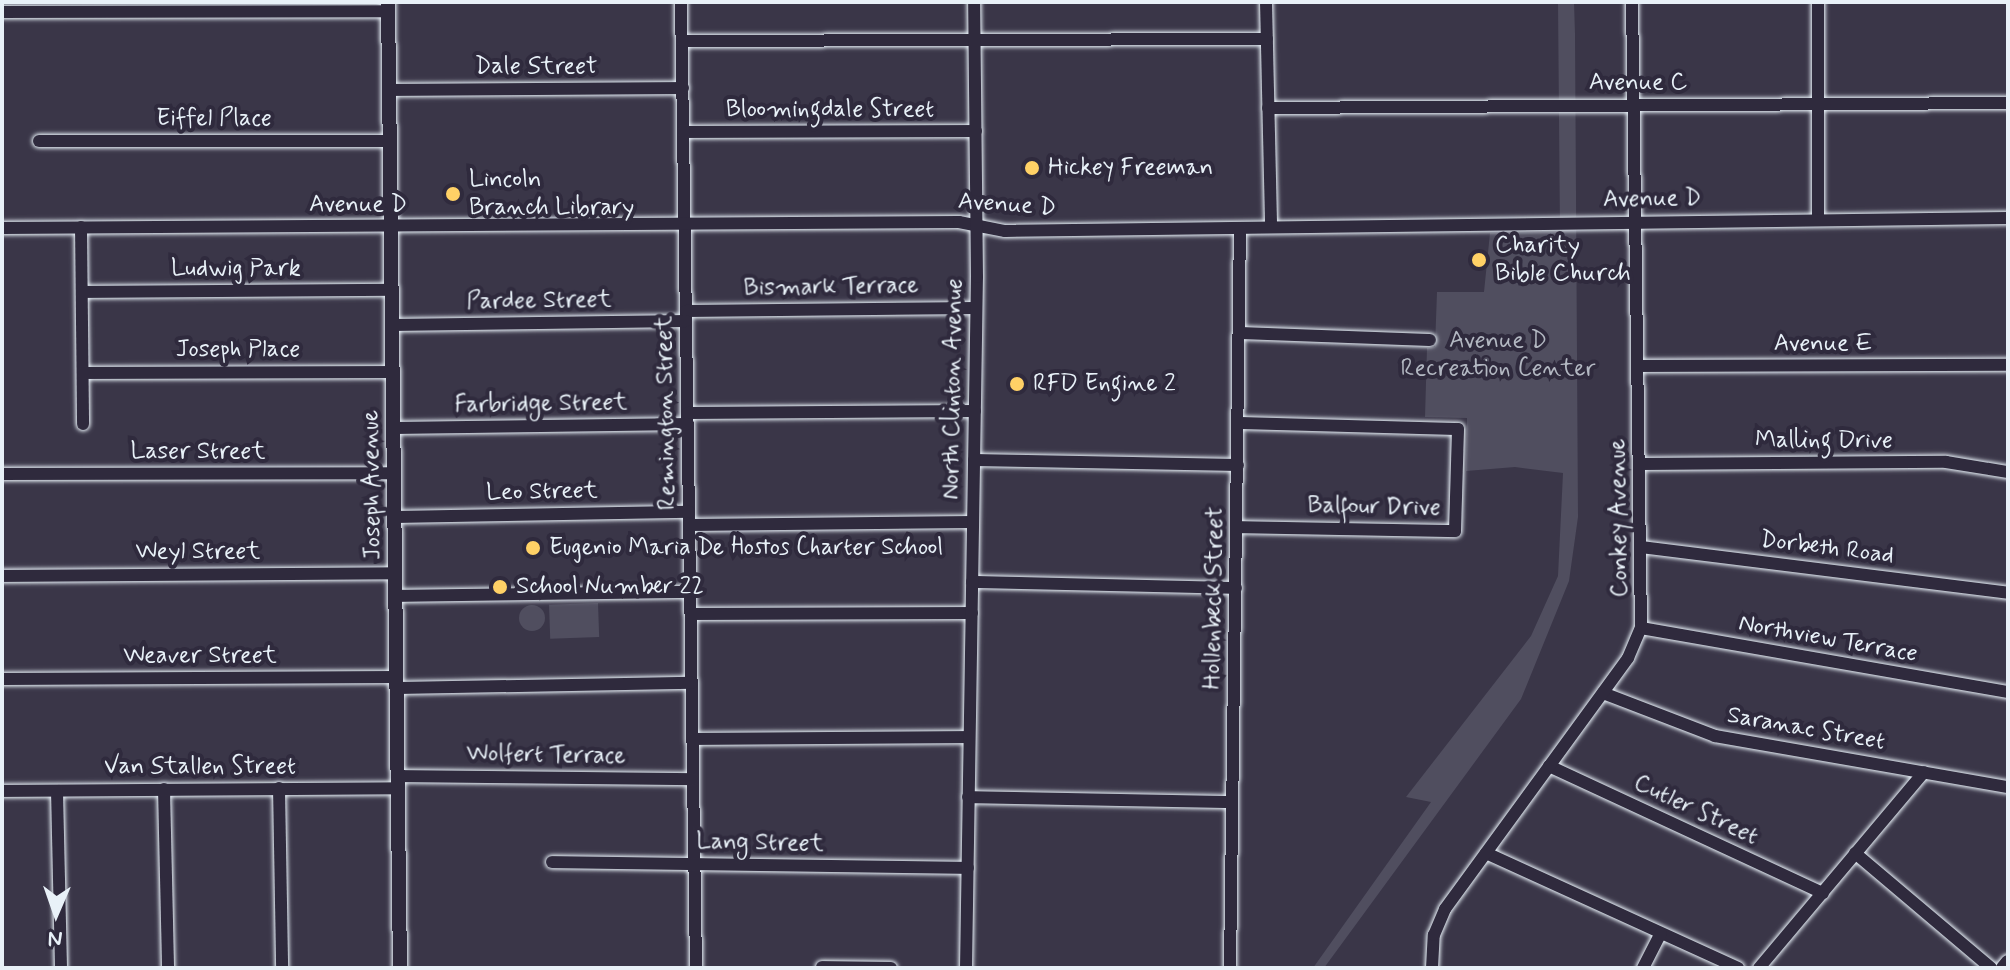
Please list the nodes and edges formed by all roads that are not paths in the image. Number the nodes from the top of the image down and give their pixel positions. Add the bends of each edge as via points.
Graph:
1 (681, 2) edge
2 (974, 2) edge
3 (1266, 2) edge
4 (1632, 2) edge
5 (1818, 2) edge
6 (388, 7) edge
7 (2, 12) edge
8 (1267, 39) junction
9 (682, 41) junction
10 (974, 41) junction
11 (683, 88) junction
12 (389, 90) junction
13 (2008, 103) edge
14 (1818, 104) junction
15 (1634, 105) junction
16 (1268, 108) junction
17 (976, 131) junction
18 (683, 132) junction
19 (39, 141) dead end
20 (390, 141) junction
21 (2008, 218) edge
22 (1818, 219) junction
23 (1636, 221) junction
24 (685, 225) junction
25 (1271, 225) junction
26 (977, 226) junction
27 (81, 227) junction
28 (391, 227) junction
29 (2, 228) edge
30 (1240, 228) junction
31 (391, 290) junction
32 (82, 292) junction
33 (976, 308) junction
34 (686, 316) junction
35 (392, 325) junction
36 (1240, 333) junction
37 (1430, 340) dead end
38 (2008, 365) edge
39 (1638, 366) junction
40 (393, 372) junction
41 (83, 373) junction
42 (975, 411) junction
43 (688, 419) junction
44 (1238, 423) junction
45 (83, 424) dead end
46 (394, 428) junction
47 (974, 460) junction
48 (1640, 464) junction
49 (1238, 465) junction
50 (2008, 472) edge
51 (394, 473) junction
52 (2, 474) edge
53 (395, 517) junction
54 (689, 518) junction
55 (973, 522) junction
56 (1237, 527) junction
57 (1641, 547) junction
58 (395, 573) junction
59 (2, 576) edge
60 (972, 582) junction
61 (1236, 588) junction
62 (690, 592) junction
63 (2008, 593) edge
64 (396, 596) junction
65 (972, 613) junction
66 (691, 614) junction
67 (1641, 628) junction
68 (2, 679) edge
69 (398, 682) junction
70 (692, 683) junction
71 (2008, 692) edge
72 (1603, 693) junction
73 (969, 737) junction
74 (693, 739) junction
75 (1549, 766) junction
76 (1924, 772) junction
77 (693, 779) junction
78 (399, 782) junction
79 (2008, 787) edge
80 (279, 788) junction
81 (164, 789) junction
82 (2, 791) edge
83 (57, 791) junction
84 (968, 797) junction
85 (1232, 802) junction
86 (1486, 853) junction
87 (1855, 853) junction
88 (552, 862) dead end
89 (695, 864) junction
90 (968, 868) junction
91 (1823, 893) junction
92 (1661, 933) junction
93 (2008, 962) edge
94 (822, 967) edge
95 (61, 968) edge
96 (168, 968) edge
97 (282, 968) edge
98 (400, 968) edge
99 (696, 968) edge
100 (891, 968) edge
101 (966, 968) edge
102 (1230, 968) edge
103 (1432, 968) edge
104 (1643, 968) edge
105 (1738, 968) edge
106 (1759, 968) edge
107 (1991, 968) edge
108 (2003, 968) edge

1 - 9 street, Remington Street
2 - 10 street, North Clinton Avenue
3 - 8 street
4 - 15 street, Conkey Avenue
5 - 14 street
6 - 7 street
6 - 12 main road, Joseph Avenue
8 - 10 street
8 - 16 street
9 - 10 street
9 - 11 street, Remington Street
10 - 17 street, North Clinton Avenue
11 - 12 street, Dale Street
11 - 18 street, Remington Street
12 - 20 main road, Joseph Avenue
13 - 14 street, Avenue C
14 - 15 street, Avenue C
14 - 22 street
15 - 16 street, Avenue C
15 - 23 street, Conkey Avenue
16 - 25 street
17 - 18 street, Bloomingdale Street
17 - 26 street, North Clinton Avenue
18 - 24 street, Remington Street
19 - 20 street, Eiffel Place
20 - 28 main road, Joseph Avenue
21 - 22 street, Avenue D
22 - 23 street, Avenue D
23 - 25 street, Avenue D
23 - 39 street, Conkey Avenue
24 - 26 street, Avenue D
24 - 28 street, Avenue D
24 - 34 street, Remington Street
25 - 30 street, Avenue D
26 - 30 street, Avenue D via 999,231
26 - 33 street, North Clinton Avenue
27 - 28 street, Avenue D
27 - 29 street, Avenue D
27 - 32 street
28 - 31 main road, Joseph Avenue
30 - 36 street, Hollenbeck Street
31 - 32 street, Ludwig Park
31 - 35 main road, Joseph Avenue
32 - 41 street
33 - 34 street, Bismark Terrace
33 - 42 street, North Clinton Avenue
34 - 35 street, Pardee Street
34 - 43 street, Remington Street
35 - 40 main road, Joseph Avenue
36 - 37 street
36 - 44 street, Hollenbeck Street
38 - 39 street, Avenue E
39 - 48 street, Conkey Avenue
40 - 41 street, Joseph Place
40 - 46 main road, Joseph Avenue
41 - 45 street
42 - 43 street, Farbridge Street
42 - 47 street, North Clinton Avenue
43 - 46 street, Farbridge Street
43 - 54 street, Remington Street
44 - 49 street, Hollenbeck Street
44 - 56 street, Balfour Drive via 1458,429 1455,531
46 - 51 main road, Joseph Avenue
47 - 49 street
47 - 55 street, North Clinton Avenue
48 - 50 street, Malling Drive via 1946,462
48 - 57 street, Conkey Avenue
49 - 56 street, Hollenbeck Street
51 - 52 street, Laser Street
51 - 53 main road, Joseph Avenue
53 - 54 street, Leo Street
53 - 58 main road, Joseph Avenue
54 - 55 street, Leo Street
54 - 62 street, Remington Street
55 - 60 street, North Clinton Avenue
56 - 61 street, Hollenbeck Street
57 - 63 street, Dorbeth Road
57 - 67 street, Conkey Avenue
58 - 59 street, Weyl Street
58 - 64 main road, Joseph Avenue
60 - 61 street
60 - 65 street, North Clinton Avenue
61 - 85 street, Hollenbeck Street
62 - 64 street
62 - 66 street, Remington Street
64 - 69 main road, Joseph Avenue
65 - 66 street
65 - 73 street, North Clinton Avenue
66 - 70 street, Remington Street
67 - 71 street, Northview Terrace
67 - 72 street, Conkey Avenue
68 - 69 street, Weaver Street
69 - 70 street, Weaver Street
69 - 78 main road, Joseph Avenue
70 - 74 street, Remington Street
72 - 75 street, Conkey Avenue
72 - 76 street, Saranac Street via 1715,736
73 - 74 street
73 - 84 street, North Clinton Avenue
74 - 77 street, Remington Street
75 - 86 street, Conkey Avenue
75 - 91 street, Cutler Street
76 - 79 street, Saranac Street
76 - 87 street
77 - 78 street, Wolfert Terrace
77 - 89 street, Remington Street
78 - 80 street, Van Stallen Street
78 - 98 main road, Joseph Avenue
80 - 81 street, Van Stallen Street
80 - 97 street
81 - 83 street, Van Stallen Street
81 - 96 street
82 - 83 street, Van Stallen Street
83 - 95 street
84 - 85 street
84 - 90 street, North Clinton Avenue
85 - 102 street, Hollenbeck Street
86 - 92 street
86 - 103 street, Conkey Avenue via 1438,921
87 - 91 street
87 - 107 street
88 - 89 street, Lang Street
89 - 90 street, Lang Street
89 - 99 street, Remington Street
90 - 101 street, North Clinton Avenue
91 - 106 street
92 - 104 street
92 - 105 street
93 - 108 main road
94 - 100 street

